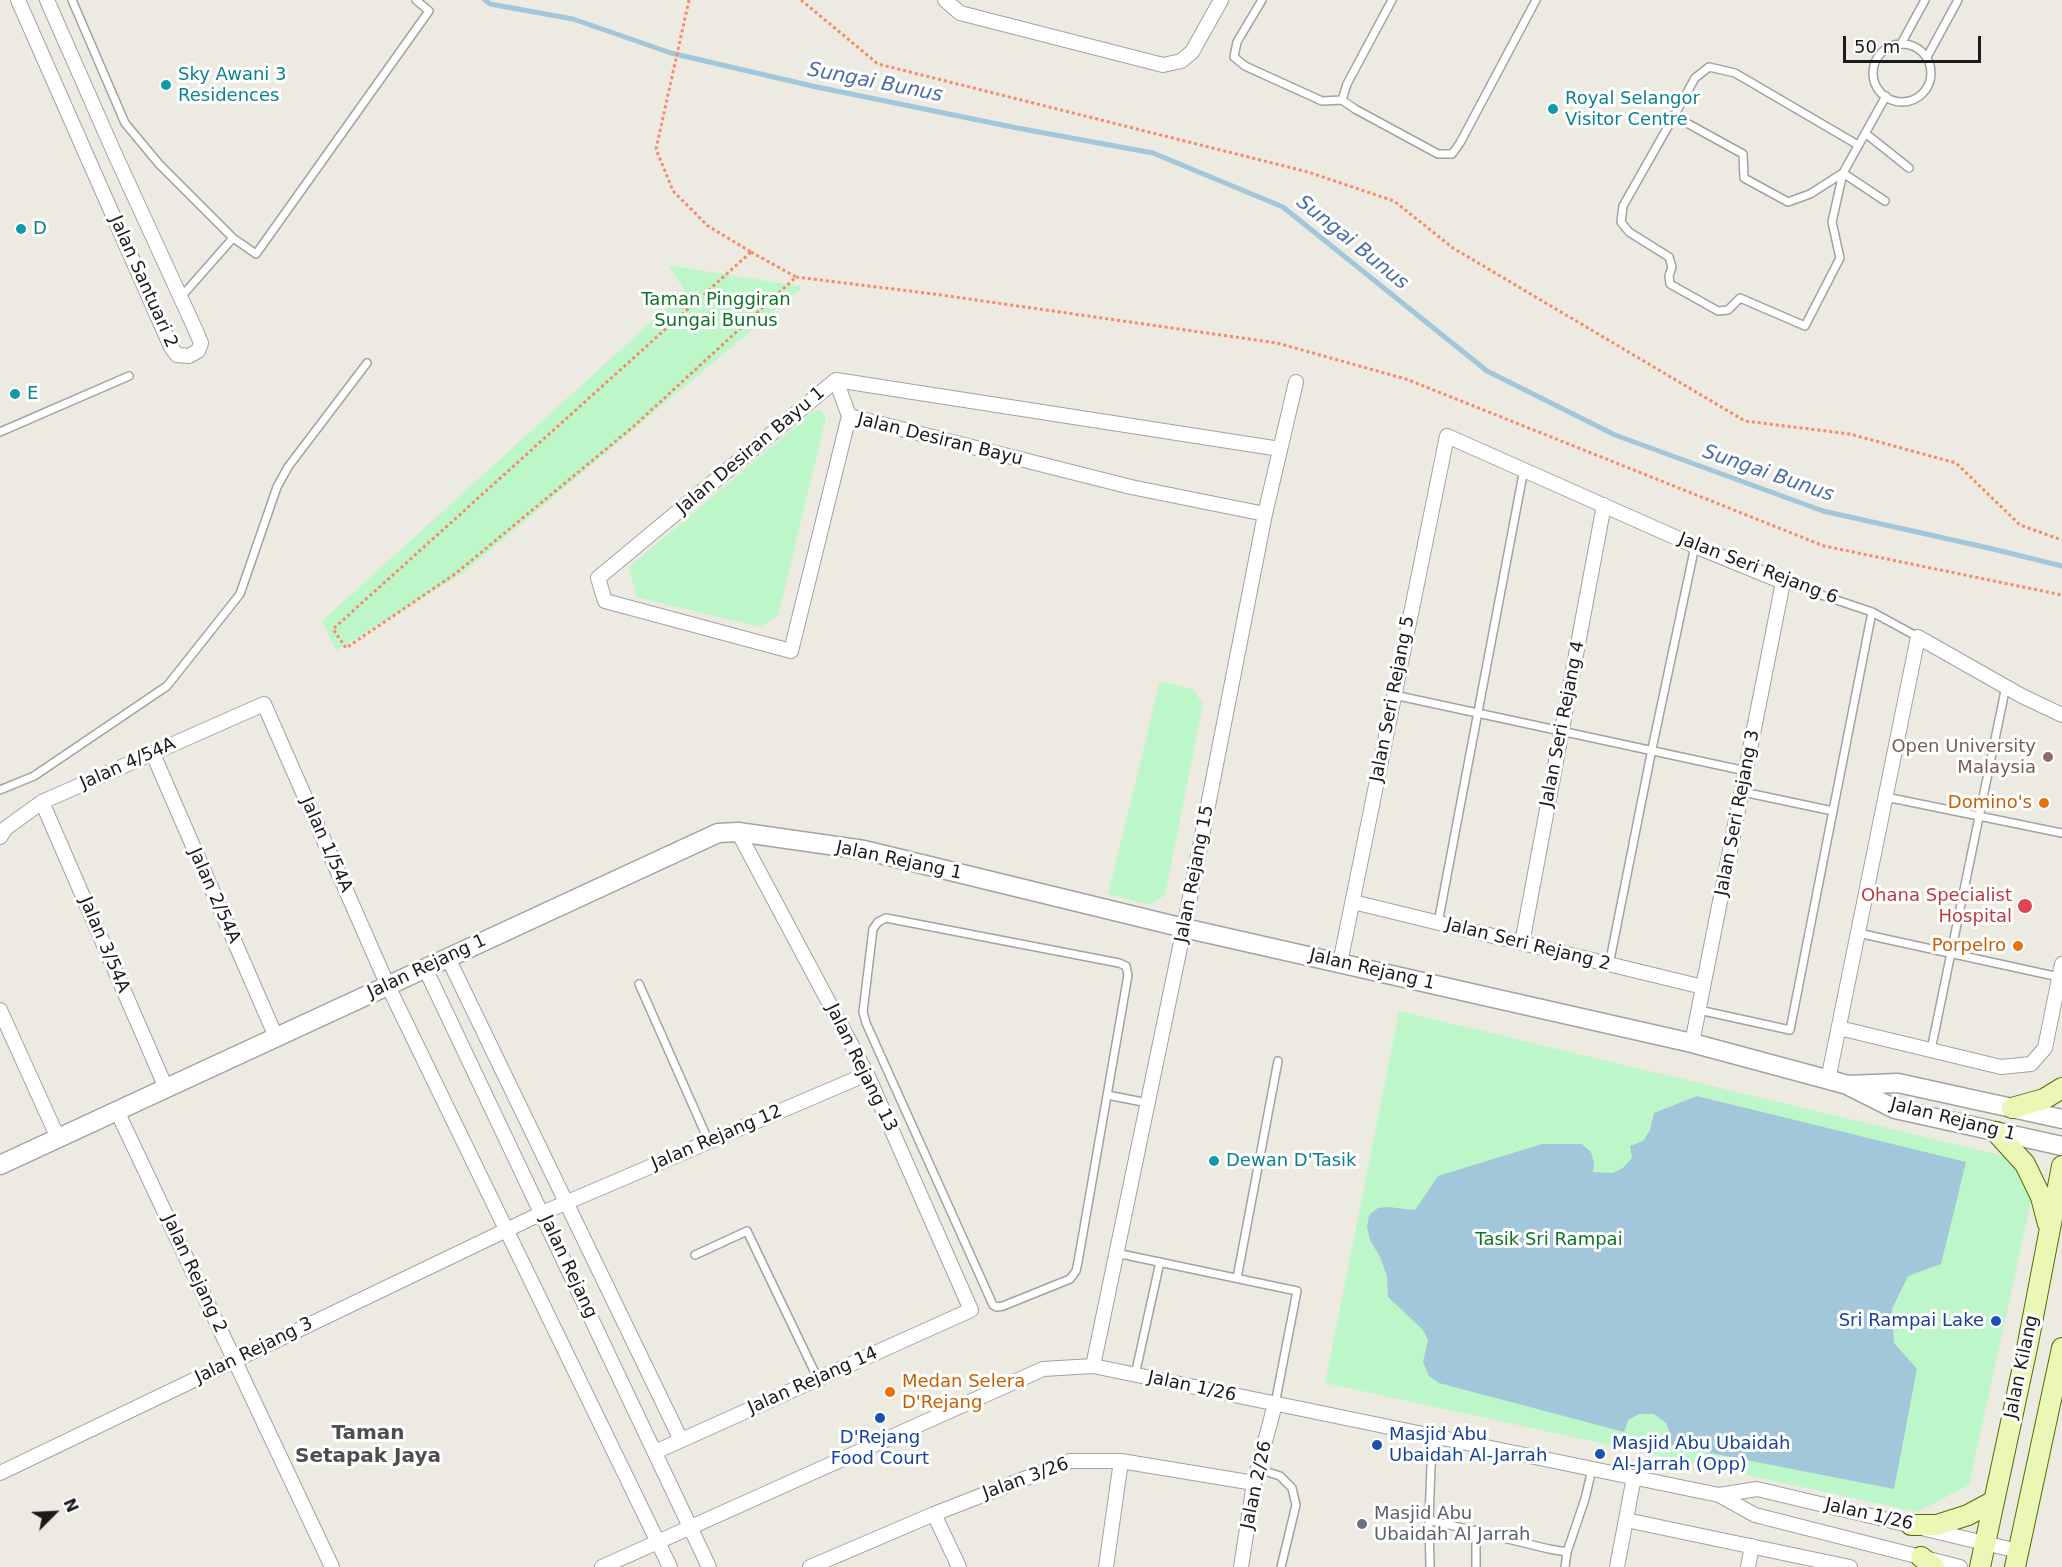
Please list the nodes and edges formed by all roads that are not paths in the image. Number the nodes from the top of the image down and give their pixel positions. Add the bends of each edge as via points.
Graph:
1 (18, 0) edge
2 (47, 0) edge
3 (72, 0) edge
4 (416, 0) edge
5 (945, 0) edge
6 (1221, 0) edge
7 (1262, 0) edge
8 (1392, 0) edge
9 (1536, 0) edge
10 (1925, 0) edge
11 (1955, 1) edge
12 (1901, 44) junction
13 (1927, 57) junction
14 (1886, 96) junction
15 (1342, 100) junction
16 (1674, 116) junction
17 (1865, 133) junction
18 (1858, 145) junction
19 (1909, 168) dead end
20 (1843, 173) junction
21 (1886, 201) dead end
22 (233, 238) junction
23 (181, 297) junction
24 (367, 363) dead end
25 (129, 376) dead end
26 (836, 380) junction
27 (1296, 382) dead end
28 (849, 416) junction
29 (0, 432) edge
30 (1447, 436) joint
31 (1280, 449) junction
32 (1524, 469) junction
33 (1604, 505) junction
34 (1265, 514) junction
35 (1695, 546) junction
36 (1783, 582) junction
37 (1872, 612) junction
38 (1918, 637) junction
39 (791, 651) joint
40 (2006, 686) junction
41 (1393, 695) junction
42 (264, 704) joint
43 (1477, 713) junction
44 (2062, 715) edge
45 (1562, 731) junction
46 (1652, 749) junction
47 (153, 754) junction
48 (1746, 771) junction
49 (0, 790) edge
50 (1743, 792) junction
51 (1886, 798) junction
52 (42, 802) junction
53 (1833, 811) junction
54 (1979, 817) junction
55 (738, 832) junction
56 (2062, 833) edge
57 (0, 837) edge
58 (1353, 902) junction
59 (1438, 923) junction
60 (1184, 928) junction
61 (1858, 933) junction
62 (1522, 943) junction
63 (1951, 954) junction
64 (448, 958) junction
65 (1340, 963) junction
66 (1609, 965) junction
67 (425, 968) junction
68 (2061, 970) edge
69 (639, 984) dead end
70 (388, 986) junction
71 (1703, 987) junction
72 (0, 1010) edge
73 (1699, 1010) junction
74 (1839, 1028) junction
75 (276, 1037) junction
76 (1692, 1043) junction
77 (1931, 1050) junction
78 (1278, 1061) dead end
79 (867, 1074) junction
80 (1828, 1080) junction
81 (1848, 1085) junction
82 (166, 1088) junction
83 (2062, 1088) edge
84 (1107, 1095) junction
85 (1148, 1102) junction
86 (2012, 1108) junction
87 (117, 1111) junction
88 (2062, 1119) edge
89 (1996, 1132) junction
90 (58, 1138) junction
91 (709, 1142) junction
92 (2062, 1146) edge
93 (0, 1165) edge
94 (2062, 1166) edge
95 (567, 1203) junction
96 (542, 1213) junction
97 (2050, 1229) junction
98 (507, 1230) junction
99 (1116, 1253) junction
100 (695, 1255) dead end
101 (1160, 1262) junction
102 (1237, 1278) junction
103 (971, 1310) joint
104 (2062, 1348) edge
105 (234, 1360) junction
106 (1093, 1366) junction
107 (1135, 1375) junction
108 (818, 1379) junction
109 (1275, 1404) junction
110 (1435, 1437) junction
111 (681, 1440) junction
112 (655, 1452) junction
113 (1121, 1461) junction
114 (1258, 1469) junction
115 (1592, 1469) junction
116 (0, 1473) edge
117 (1634, 1477) junction
118 (1254, 1484) junction
119 (1719, 1495) junction
120 (1994, 1501) junction
121 (934, 1514) junction
122 (1429, 1520) junction
123 (1626, 1520) junction
124 (690, 1526) junction
125 (1911, 1526) junction
126 (1476, 1530) junction
127 (659, 1541) junction
128 (1985, 1543) junction
129 (1752, 1546) junction
130 (1567, 1552) junction
131 (2016, 1559) edge
132 (1928, 1562) edge
133 (1845, 1566) edge
134 (332, 1567) edge
135 (602, 1567) edge
136 (670, 1567) edge
137 (709, 1567) edge
138 (810, 1567) edge
139 (959, 1567) edge
140 (1106, 1567) edge
141 (1241, 1567) edge
142 (1281, 1567) edge
143 (1430, 1567) edge
144 (1476, 1567) edge
145 (1565, 1567) edge
146 (1617, 1567) edge
147 (1748, 1567) edge
148 (1960, 1567) edge
149 (1980, 1567) edge

1 - 23 street, Jalan Santuari 2 via 171,347 177,355 189,356 198,351 201,343
2 - 23 street, Jalan Santuari 2
3 - 22 lane via 125,123 159,164
4 - 22 lane via 429,11 256,254
5 - 6 street via 960,13 1163,65 1181,61 1192,52
7 - 15 lane via 1238,42 1234,57 1245,66 1322,101
8 - 15 lane
9 - 15 lane via 1452,154 1438,154
10 - 12 lane
11 - 13 lane
12 - 13 lane via 1919,49
12 - 14 lane via 1885,50 1875,64 1875,82
13 - 14 lane via 1930,81 1920,96 1903,102
14 - 17 lane
16 - 18 lane via 1695,78 1709,67 1735,73
16 - 20 lane via 1743,154 1744,178 1788,202 1810,194
16 - 20 lane via 1623,206 1621,222 1629,232 1669,257 1670,284 1718,311 1728,310 1740,298 1805,326 1840,258 1832,222
17 - 18 lane
17 - 19 lane
18 - 20 lane
20 - 21 lane
22 - 23 lane
24 - 49 lane via 277,487 240,594 167,686 34,776
25 - 29 lane
26 - 28 street
26 - 31 street, Jalan Desiran Bayu 1
26 - 39 street, Jalan Desiran Bayu 1 via 598,578 605,601
27 - 31 street, Jalan Rejang 15
28 - 34 street, Jalan Desiran Bayu via 1131,486
28 - 39 street, Jalan Desiran Bayu
30 - 32 street, Jalan Seri Rejang 6
30 - 41 street, Jalan Seri Rejang 5
31 - 34 street, Jalan Rejang 15
32 - 33 street, Jalan Seri Rejang 6
32 - 43 lane
33 - 35 street, Jalan Seri Rejang 6
33 - 45 street, Jalan Seri Rejang 4
34 - 60 street, Jalan Rejang 15
35 - 36 street, Jalan Seri Rejang 6
35 - 46 lane
36 - 37 lane, Jalan Seri Rejang 6
36 - 48 street, Jalan Seri Rejang 3
37 - 38 lane, Jalan Seri Rejang 6
37 - 53 lane
38 - 40 street, Jalan Seri Rejang 6
38 - 51 street
40 - 44 street, Jalan Seri Rejang 6
40 - 54 lane
41 - 43 lane
41 - 58 street, Jalan Seri Rejang 5
42 - 47 street, Jalan 4/54A
42 - 70 street, Jalan 1/54A
43 - 45 lane
43 - 59 lane
45 - 46 lane
45 - 62 street, Jalan Seri Rejang 4
46 - 48 lane
46 - 66 lane
47 - 52 street, Jalan 4/54A
47 - 75 street, Jalan 2/54A
48 - 50 street, Jalan Seri Rejang 3
50 - 53 lane
50 - 71 street, Jalan Seri Rejang 3
51 - 54 lane
51 - 61 street
52 - 57 street, Jalan 4/54A via 6,828
52 - 82 street, Jalan 3/54A
53 - 73 lane via 1790,1030
54 - 56 lane
54 - 63 lane
55 - 60 street, Jalan Rejang 1 via 864,850
55 - 64 street, Jalan Rejang 1 via 718,832
55 - 79 street, Jalan Rejang 13
58 - 59 street, Jalan Seri Rejang 2
58 - 65 street, Jalan Seri Rejang 5
59 - 62 street, Jalan Seri Rejang 2
60 - 65 street, Jalan Rejang 1
60 - 85 street, Jalan Rejang 15
61 - 63 lane
61 - 74 street
62 - 66 street, Jalan Seri Rejang 2
63 - 68 lane
63 - 77 lane
64 - 67 street, Jalan Rejang 1
64 - 95 street
65 - 76 street, Jalan Rejang 1
66 - 71 street, Jalan Seri Rejang 2
67 - 70 street, Jalan Rejang 1
67 - 96 street, Jalan Rejang
68 - 77 street via 2045,1048 2031,1064 2001,1067
69 - 91 lane
70 - 75 street, Jalan Rejang 1
70 - 98 street, Jalan 1/54A
71 - 73 street, Jalan Seri Rejang 3
72 - 90 street
73 - 76 street, Jalan Seri Rejang 3
74 - 77 street
74 - 80 street
75 - 82 street, Jalan Rejang 1
76 - 80 street, Jalan Rejang 1
78 - 102 lane
79 - 91 street, Jalan Rejang 12
79 - 103 street, Jalan Rejang 13
80 - 81 street, Jalan Rejang 1
81 - 86 street, Jalan Rejang 1 via 1898,1083
81 - 89 street, Jalan Rejang 1 via 1894,1109
82 - 87 street, Jalan Rejang 1
83 - 86 main road via 2044,1099
84 - 84 lane via 1076,1271 1070,1279 1003,1306 993,1305 866,1023 863,1012 873,929 878,922 886,918 1126,966 1128,975
84 - 85 lane
85 - 99 street, Jalan Rejang 15
86 - 88 street, Jalan Rejang 1
87 - 90 street, Jalan Rejang 1
87 - 105 street, Jalan Rejang 2
89 - 92 street, Jalan Rejang 1
89 - 97 main road via 2025,1164 2041,1197
90 - 93 street, Jalan Rejang 1
91 - 95 street, Jalan Rejang 12
94 - 97 main road, Jalan Kilang
95 - 96 street, Jalan Rejang 12
95 - 111 street
96 - 98 street, Jalan Rejang 3
96 - 112 street, Jalan Rejang
97 - 120 main road, Jalan Kilang
98 - 105 street, Jalan Rejang 3
98 - 127 street, Jalan 1/54A
99 - 101 lane
99 - 106 street, Jalan Rejang 15
100 - 108 lane via 747,1231
101 - 102 lane
101 - 107 lane
102 - 109 lane via 1297,1291
103 - 108 street, Jalan Rejang 14
104 - 131 main road, Jalan Kilang
105 - 116 street, Jalan Rejang 3
105 - 134 street, Jalan Rejang 2
106 - 107 street, Jalan 1/26
106 - 124 street, Jalan 1/26 via 1043,1369
107 - 109 street, Jalan 1/26
108 - 111 street, Jalan Rejang 14
109 - 110 street, Jalan 1/26
109 - 114 street, Jalan 2/26
110 - 115 street, Jalan 1/26
110 - 122 lane
111 - 112 street, Jalan Rejang 14
112 - 124 street, Jalan Rejang
113 - 118 street, Jalan 3/26
113 - 121 street, Jalan 3/26 via 1070,1461
113 - 140 street
114 - 118 street, Jalan 2/26
114 - 142 lane via 1280,1476 1292,1488 1296,1504
115 - 117 street, Jalan 1/26
115 - 130 lane
117 - 119 street, Jalan 1/26
117 - 123 street
118 - 141 street, Jalan 2/26
119 - 125 street, Jalan 1/26 via 1757,1489
119 - 132 street, Jalan 1/26 via 1755,1515
120 - 125 main road via 1937,1525
120 - 128 main road, Jalan Kilang
121 - 138 street, Jalan 3/26
121 - 139 street
122 - 126 lane
122 - 143 lane
123 - 129 street
123 - 146 street
124 - 127 street, Jalan 1/26
124 - 137 street, Jalan Rejang
125 - 128 street, Jalan 1/26
126 - 130 lane
126 - 144 lane
127 - 135 street, Jalan 1/26
127 - 136 street, Jalan 1/54A
128 - 131 street, Jalan 1/26
128 - 149 main road, Jalan Kilang
129 - 133 street
129 - 147 street
130 - 145 lane
132 - 148 street, Jalan 1/26

